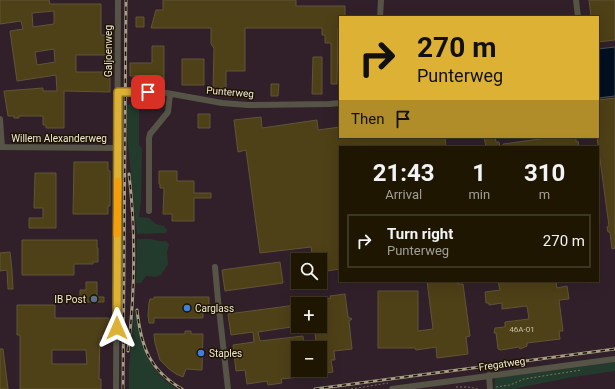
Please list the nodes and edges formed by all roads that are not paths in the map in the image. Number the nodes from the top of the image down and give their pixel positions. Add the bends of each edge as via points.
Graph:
1 (118, 0) edge
2 (381, 0) edge
3 (576, 0) edge
4 (380, 16) edge
5 (578, 16) edge
6 (118, 92) junction
7 (170, 94) junction
8 (339, 103) edge
9 (0, 118) edge
10 (1, 148) edge
11 (117, 148) junction
12 (149, 212) dead end
13 (215, 267) dead end
14 (615, 359) edge
15 (489, 375) junction
16 (490, 388) edge
17 (116, 389) edge
18 (228, 389) edge
19 (392, 389) edge

1 - 6 street, Galjoenweg
2 - 4 street
3 - 5 street
6 - 7 street, Punterweg
6 - 11 street, Galjoenweg
7 - 8 street, Punterweg via 248,105
7 - 12 street via 168,112 149,138
9 - 10 street
10 - 11 street, Willem Alexanderweg
11 - 17 street, Galjoenweg
13 - 18 street
14 - 15 street, Fregatweg
15 - 16 street
15 - 19 street, Fregatweg

